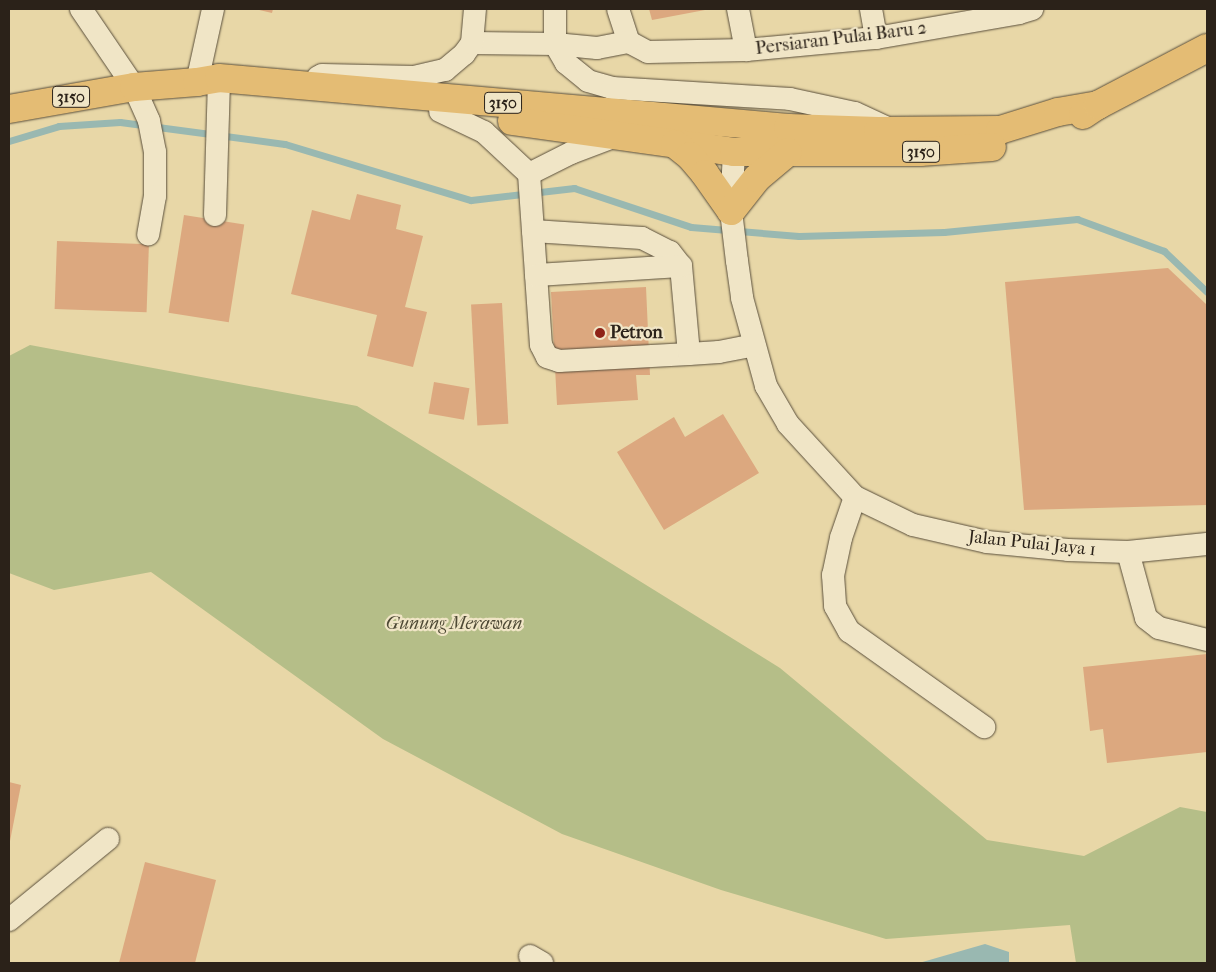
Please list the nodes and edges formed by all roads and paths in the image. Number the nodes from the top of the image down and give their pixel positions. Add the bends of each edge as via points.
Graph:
1 (81, 9) edge
2 (213, 9) edge
3 (476, 9) edge
4 (555, 9) edge
5 (618, 9) edge
6 (738, 9) edge
7 (871, 9) edge
8 (1032, 9) edge
9 (876, 38) junction
10 (472, 43) junction
11 (555, 44) junction
12 (639, 47) junction
13 (1207, 48) edge
14 (746, 50) junction
15 (211, 84) junction
16 (300, 84) junction
17 (134, 87) junction
18 (12, 104) edge
19 (1098, 105) junction
20 (440, 111) junction
21 (660, 117) junction
22 (893, 130) junction
23 (616, 136) junction
24 (788, 140) junction
25 (675, 144) junction
26 (734, 152) junction
27 (529, 178) junction
28 (215, 214) dead end
29 (731, 215) junction
30 (532, 225) junction
31 (148, 234) dead end
32 (680, 266) junction
33 (536, 275) junction
34 (754, 345) junction
35 (689, 354) junction
36 (855, 497) junction
37 (1207, 544) edge
38 (1128, 552) junction
39 (1207, 640) edge
40 (984, 727) dead end
41 (108, 839) dead end
42 (9, 920) edge

1 - 17 street
2 - 15 street
3 - 10 street
4 - 11 street
5 - 12 street
6 - 14 street
7 - 9 street
8 - 9 street, Persiaran Pulai Baru 2
9 - 14 street, Persiaran Pulai Baru 2
10 - 11 street, Persiaran Pulai Baru 2
10 - 16 street via 445,70 414,77 322,75
11 - 12 street, Persiaran Pulai Baru 2 via 596,48
11 - 22 street via 574,70 588,81 612,88 790,99 855,113
12 - 14 street, Persiaran Pulai Baru 2
13 - 19 main road, 3150
15 - 16 main road, 3150
15 - 17 main road, 3150
15 - 20 main road, 3150
15 - 28 street via 218,122
16 - 21 main road, 3150
17 - 18 main road, 3150
17 - 31 street via 149,120 155,152 155,196
19 - 22 main road, 3150 via 1058,112 1000,130
19 - 24 main road, 3150 via 1065,128 1011,145 920,152
20 - 23 main road, 3150
20 - 27 street via 484,132
21 - 24 main road, 3150
21 - 26 main road via 716,134
22 - 24 main road, 3150
23 - 25 main road, 3150
23 - 27 street via 571,153
24 - 26 main road, 3150
24 - 29 main road
25 - 26 main road, 3150
25 - 29 main road via 705,174
26 - 29 street, Jalan Pulai Jaya 1
27 - 30 street
29 - 34 street, Jalan Pulai Jaya 1 via 742,298
30 - 32 street via 642,238 670,252
30 - 33 street
32 - 33 street
32 - 35 street
33 - 35 street via 541,346 552,360
34 - 35 street
34 - 36 street, Jalan Pulai Jaya 1 via 766,386 788,424
36 - 38 street, Jalan Pulai Jaya 1 via 913,526 987,542
36 - 40 street via 833,575 835,606 849,631
37 - 38 street, Jalan Pulai Jaya 1
38 - 39 street via 1146,618 1159,628
41 - 42 street

